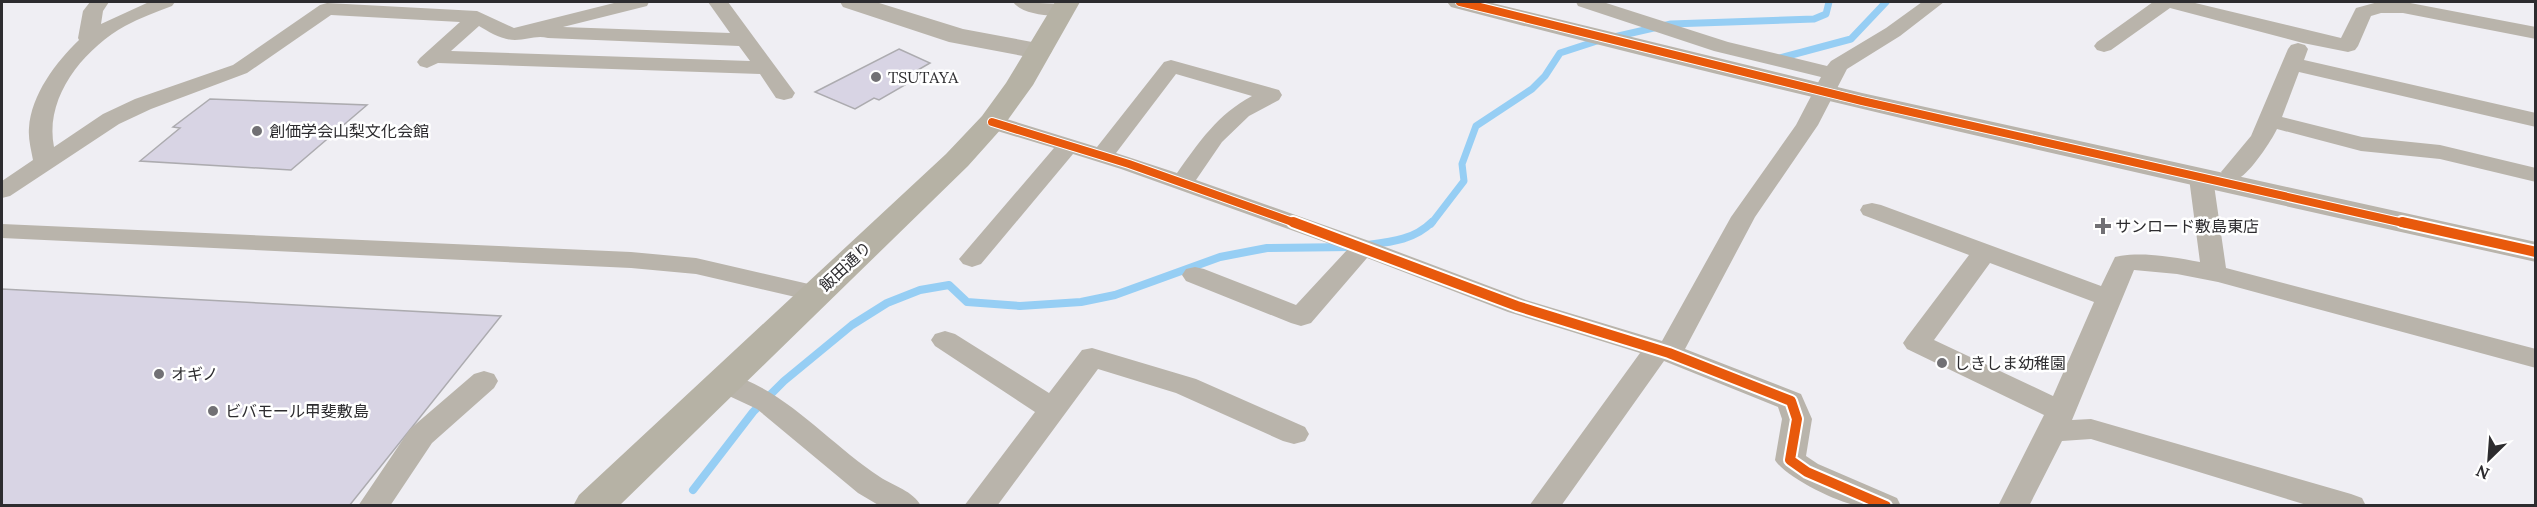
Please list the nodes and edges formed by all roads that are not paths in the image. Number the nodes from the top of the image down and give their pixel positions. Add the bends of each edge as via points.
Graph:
1 (99, 2) edge
2 (165, 2) edge
3 (640, 2) edge
4 (718, 2) edge
5 (852, 2) edge
6 (1023, 2) edge
7 (1460, 2) edge
8 (1502, 2) edge
9 (1585, 2) edge
10 (1934, 2) edge
11 (2165, 2) edge
12 (2170, 2) edge
13 (327, 5) edge
14 (1065, 6) edge
15 (2466, 11) edge
16 (477, 17) junction
17 (530, 32) junction
18 (2535, 33) edge
19 (2303, 37) junction
20 (94, 39) junction
21 (745, 40) junction
22 (2104, 46) dead end
23 (1039, 51) junction
24 (2292, 64) junction
25 (765, 68) junction
26 (1828, 83) junction
27 (784, 93) dead end
28 (2269, 120) junction
29 (2535, 120) edge
30 (992, 122) junction
31 (1068, 146) junction
32 (1102, 156) junction
33 (45, 164) junction
34 (2233, 172) junction
35 (2535, 175) edge
36 (2201, 178) junction
37 (1182, 183) junction
38 (2, 191) edge
39 (1872, 210) dead end
40 (2, 231) edge
41 (2535, 235) edge
42 (1363, 247) junction
43 (1984, 251) junction
44 (2535, 252) edge
45 (972, 259) dead end
46 (2214, 274) junction
47 (1195, 275) dead end
48 (817, 294) junction
49 (2109, 298) junction
50 (945, 340) dead end
51 (1664, 351) junction
52 (2535, 359) edge
53 (484, 381) dead end
54 (723, 382) junction
55 (1052, 409) junction
56 (2056, 421) junction
57 (1293, 434) dead end
58 (373, 506) edge
59 (593, 506) edge
60 (906, 506) edge
61 (979, 506) edge
62 (1544, 506) edge
63 (1886, 506) edge
64 (2013, 506) edge
65 (2351, 506) edge

1 - 20 street via 93,11 88,38
2 - 20 street via 117,23
3 - 17 street
4 - 21 street
5 - 23 street via 958,36
6 - 14 street via 1032,6
7 - 26 street via 1627,46
8 - 26 street
9 - 26 street
10 - 26 street via 1838,65
11 - 22 street
12 - 19 street
13 - 16 street
13 - 33 street via 240,69 111,119
14 - 23 main road, 飯田通り
15 - 18 street
15 - 19 street via 2380,7 2363,12 2348,46
16 - 17 street via 513,34
16 - 25 street via 429,61
17 - 21 street
19 - 24 street
20 - 33 street via 68,65 52,90 40,123
21 - 25 street
23 - 30 main road, 飯田通り
24 - 28 street
24 - 29 street
25 - 27 street
26 - 34 street
26 - 36 street
26 - 51 street via 1807,125 1743,217
28 - 34 street via 2262,138
28 - 35 street via 2361,144 2440,152
30 - 31 street
30 - 48 main road, 飯田通り
31 - 32 street
31 - 45 street
32 - 37 street
32 - 37 street via 1171,66 1271,95 1241,111 1215,137
33 - 38 street
34 - 41 street
36 - 44 street
36 - 46 street
37 - 42 street
39 - 43 street
40 - 48 street via 631,260 696,266
42 - 47 street via 1301,316
42 - 51 street via 1517,306
43 - 49 street
43 - 56 street via 1917,343
46 - 49 street via 2124,262
46 - 52 street
48 - 54 main road, 飯田通り
49 - 56 street
50 - 55 street
51 - 62 street
51 - 63 street via 1791,401 1797,419 1790,460 1807,472
53 - 58 street via 421,436
54 - 59 main road, 飯田通り
54 - 60 street via 767,402 869,485
55 - 57 street via 1092,357 1186,386
55 - 61 street
56 - 64 street
56 - 65 street

